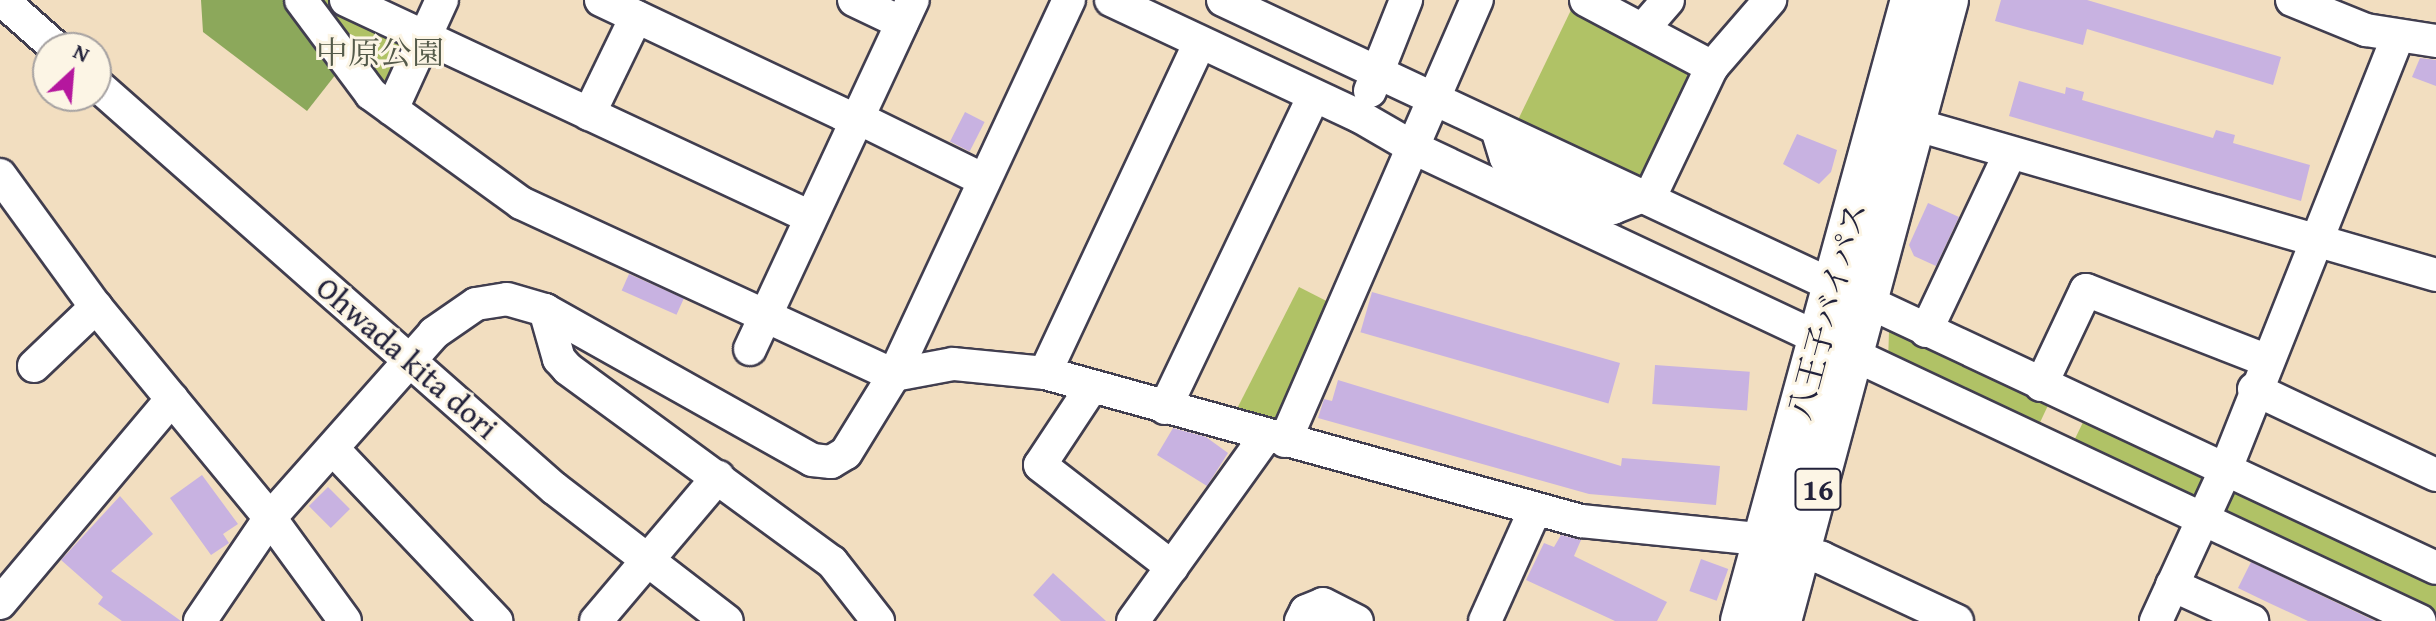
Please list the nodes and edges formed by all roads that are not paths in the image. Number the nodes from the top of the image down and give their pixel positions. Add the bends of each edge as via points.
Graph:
1 (2, 0) edge
2 (301, 0) edge
3 (346, 0) edge
4 (442, 0) edge
5 (601, 0) edge
6 (854, 0) edge
7 (1069, 0) edge
8 (1111, 0) edge
9 (1223, 0) edge
10 (1406, 0) edge
11 (1477, 0) edge
12 (1586, 0) edge
13 (1668, 0) edge
14 (1770, 0) edge
15 (1901, 0) edge
16 (1913, 0) edge
17 (1946, 0) edge
18 (1962, 0) edge
19 (2292, 0) edge
20 (907, 12) edge
21 (636, 17) junction
22 (1643, 29) junction
23 (38, 32) edge
24 (425, 36) junction
25 (2397, 39) junction
26 (2436, 41) edge
27 (1200, 42) junction
28 (1712, 67) junction
29 (1378, 74) junction
30 (1890, 82) junction
31 (1314, 96) junction
32 (112, 98) edge
33 (1433, 100) junction
34 (392, 109) junction
35 (589, 114) junction
36 (1359, 116) junction
37 (856, 118) junction
38 (1917, 125) junction
39 (1416, 149) junction
40 (2010, 153) junction
41 (0, 175) edge
42 (984, 180) junction
43 (1646, 198) junction
44 (810, 217) junction
45 (2316, 241) junction
46 (2436, 275) edge
47 (1851, 294) junction
48 (96, 307) junction
49 (545, 310) junction
50 (764, 317) junction
51 (1926, 331) junction
52 (1837, 348) junction
53 (750, 349) dead end
54 (410, 361) junction
55 (34, 366) dead end
56 (1045, 373) junction
57 (2260, 374) junction
58 (894, 375) junction
59 (2041, 385) junction
60 (1091, 388) junction
61 (172, 399) junction
62 (1165, 408) junction
63 (1276, 438) junction
64 (334, 450) junction
65 (2225, 471) junction
66 (2436, 475) edge
67 (718, 477) junction
68 (1535, 510) junction
69 (270, 518) junction
70 (2205, 518) junction
71 (1784, 545) junction
72 (647, 561) junction
73 (1172, 567) junction
74 (2436, 568) edge
75 (2172, 585) junction
76 (0, 603) edge
77 (200, 621) edge
78 (345, 621) edge
79 (496, 621) edge
80 (596, 621) edge
81 (727, 621) edge
82 (878, 621) edge
83 (1133, 621) edge
84 (1301, 621) edge
85 (1357, 621) edge
86 (1485, 621) edge
87 (1743, 621) edge
88 (1779, 621) edge
89 (1957, 621) edge
90 (2156, 621) edge
91 (2252, 621) edge
92 (2420, 621) edge

1 - 23 street
2 - 34 street via 371,94
3 - 24 street
4 - 24 street
5 - 21 street
6 - 20 street
7 - 42 street
8 - 27 street
9 - 29 street
10 - 29 street
11 - 33 street
12 - 22 street
13 - 22 street
14 - 28 street
15 - 30 highway, 16
16 - 30 highway, 八王子バイパス / 16
17 - 38 highway, 八王子バイパス / 16
18 - 38 highway
19 - 25 street
20 - 37 street
21 - 35 street
21 - 37 street
22 - 28 street
24 - 34 street
24 - 35 street
25 - 26 street
25 - 45 street
27 - 31 street
27 - 56 street
28 - 43 street
29 - 33 street
29 - 36 street
30 - 47 highway, 八王子バイパス / 16
31 - 36 street
31 - 62 street
32 - 54 street, Ohwada kita dori
33 - 39 street
33 - 43 street
34 - 50 street via 521,203
35 - 44 street
36 - 39 street
37 - 42 street
37 - 44 street
38 - 40 street
38 - 47 highway, 八王子バイパス / 16
39 - 52 street
39 - 63 street
40 - 45 street
40 - 51 street
41 - 48 street
42 - 58 street
43 - 47 street
44 - 50 street
45 - 46 street
45 - 57 street
47 - 51 street
47 - 52 highway, 八王子バイパス / 16
48 - 55 street
48 - 61 street
49 - 54 street via 507,299 476,304 434,333
49 - 58 street via 812,460 831,462 846,453
49 - 67 street via 559,359 568,369
50 - 53 street
50 - 58 street
51 - 59 street
52 - 70 street
52 - 71 highway, 八王子バイパス / 16
54 - 64 street
54 - 72 street, Ohwada kita dori via 554,488
56 - 58 street via 953,364
56 - 60 street
57 - 59 street via 2086,290
57 - 65 street
57 - 66 street
59 - 65 street
60 - 62 street
60 - 73 street via 1040,465
61 - 69 street
61 - 76 street
62 - 63 street
63 - 68 street
63 - 73 street
64 - 69 street
64 - 79 street
65 - 70 street
65 - 74 street
67 - 72 street
67 - 82 street via 832,562
68 - 71 street via 1581,521
68 - 86 street
69 - 77 street
69 - 78 street
70 - 75 street
70 - 92 street
71 - 87 highway, 八王子バイパス / 16
71 - 88 highway, 八王子バイパス / 16
71 - 89 street
72 - 80 street
72 - 81 street, Ohwada kita dori
73 - 83 street
75 - 90 street
75 - 91 street
84 - 85 street via 1306,611 1323,604

